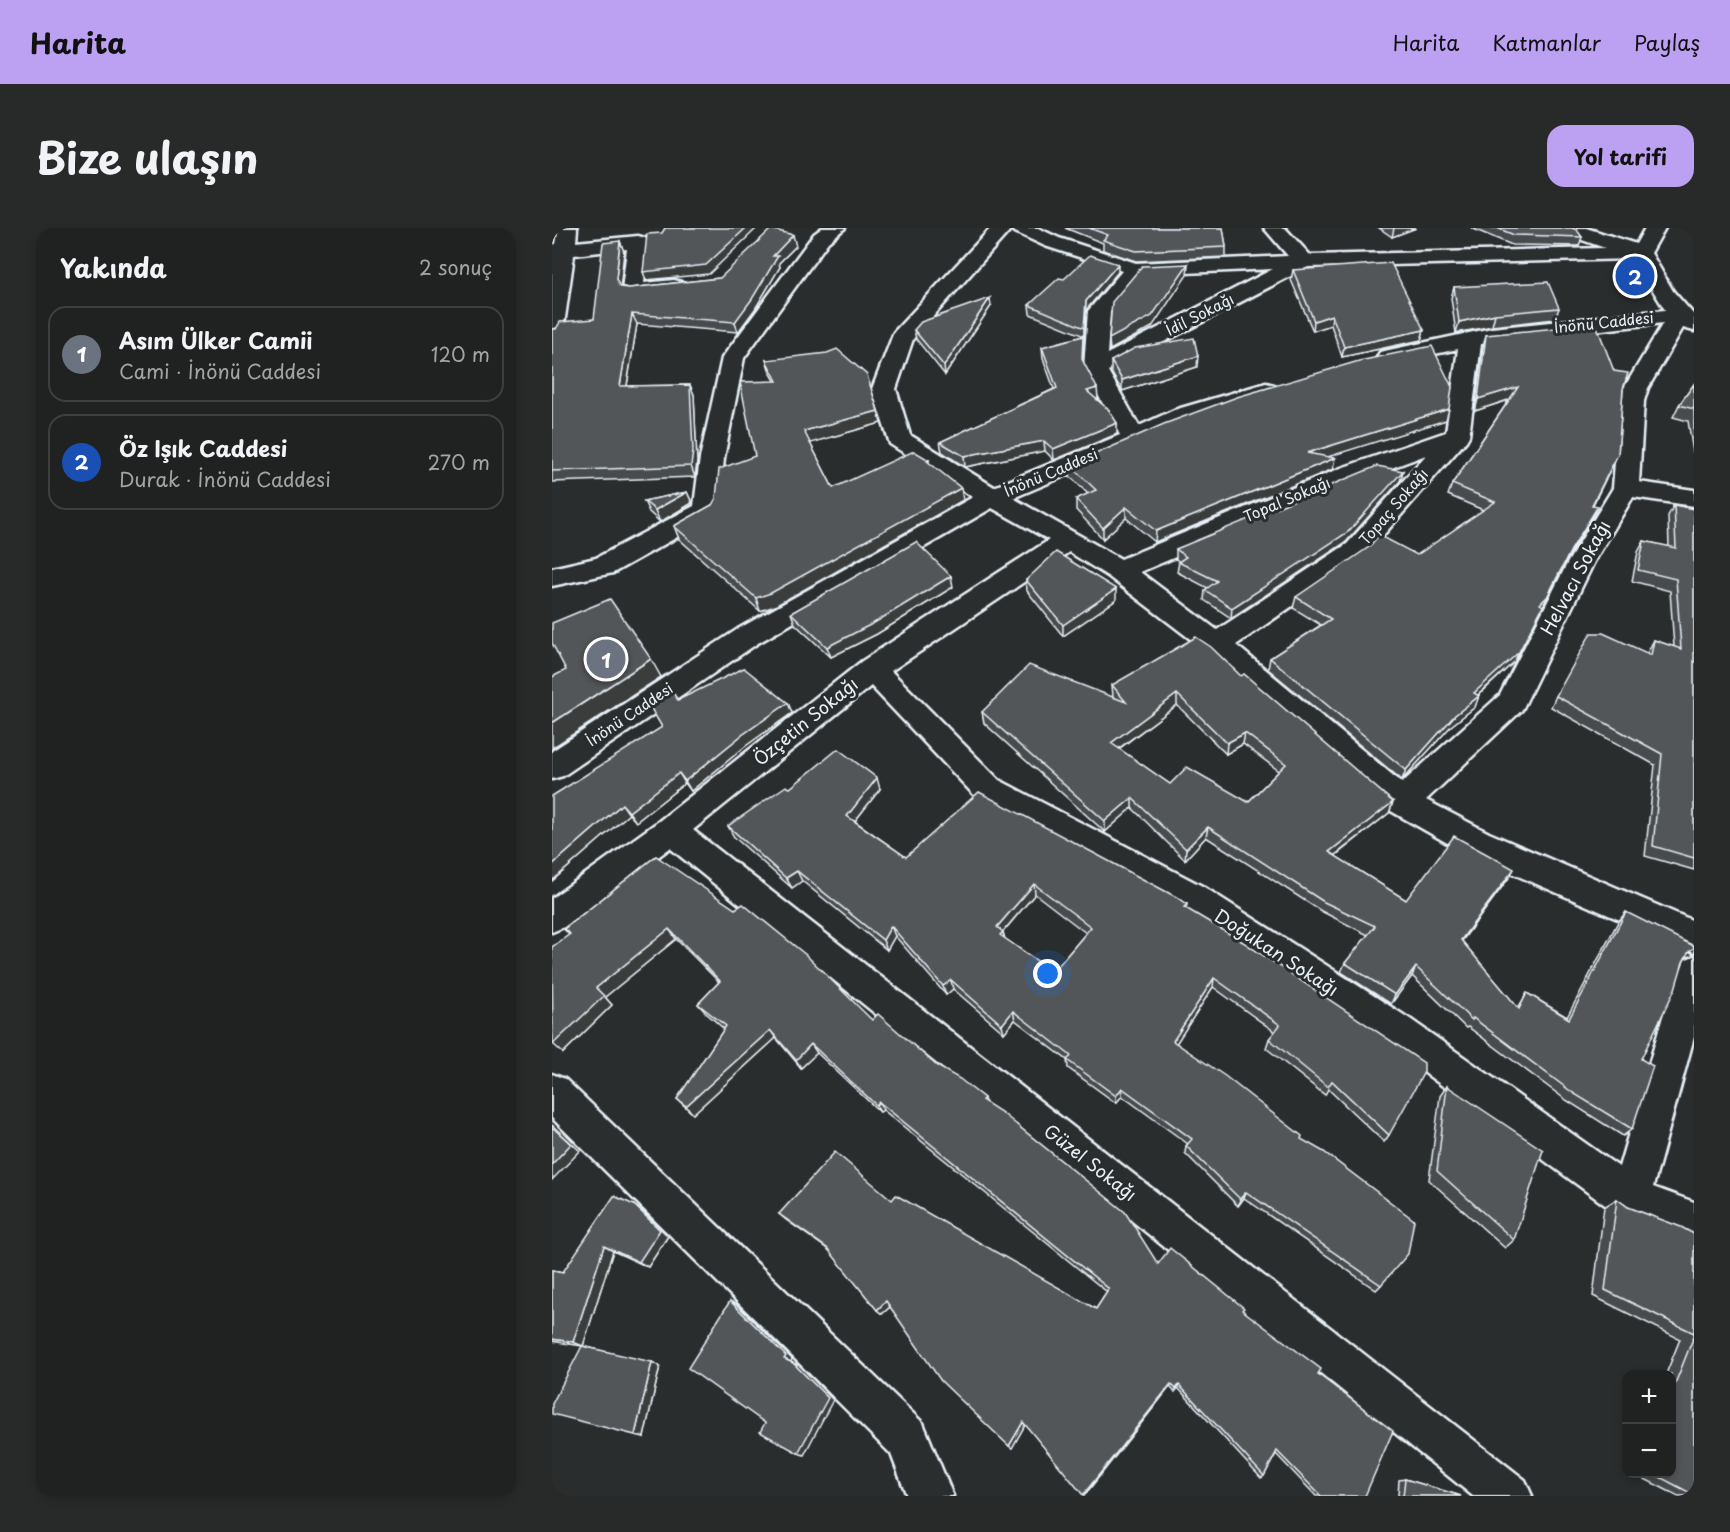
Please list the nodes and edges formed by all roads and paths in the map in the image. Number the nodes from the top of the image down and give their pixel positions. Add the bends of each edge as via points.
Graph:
1 (568, 228) edge
2 (835, 228) edge
3 (1002, 228) edge
4 (1022, 228) edge
5 (1274, 228) edge
6 (1566, 228) edge
7 (1655, 228) edge
8 (558, 250) edge
9 (1641, 253) junction
10 (1304, 261) junction
11 (1135, 269) junction
12 (693, 284) edge
13 (1687, 321) edge
14 (552, 332) edge
15 (1470, 341) junction
16 (1362, 362) edge
17 (1095, 369) junction
18 (1283, 384) edge
19 (1456, 436) junction
20 (1134, 438) junction
21 (1626, 488) junction
22 (992, 497) junction
23 (1694, 498) edge
24 (1069, 540) junction
25 (1119, 570) junction
26 (552, 575) edge
27 (1216, 645) junction
28 (872, 669) junction
29 (552, 766) edge
30 (1402, 802) junction
31 (670, 830) junction
32 (552, 917) edge
33 (1694, 937) edge
34 (1694, 972) edge
35 (552, 1092) edge
36 (1630, 1199) junction
37 (1694, 1222) edge
38 (930, 1496) edge
39 (1509, 1496) edge

1 - 8 street
2 - 26 street via 821,237 733,358 712,458 706,510 603,566
3 - 22 street via 902,337 884,389 899,439
4 - 11 street
5 - 10 street
6 - 9 street
7 - 9 street
8 - 12 street via 638,242 633,290
8 - 14 street
9 - 10 street
9 - 13 street via 1660,289
10 - 11 street
10 - 17 street, İdil Sokağı
11 - 17 street via 1099,311
13 - 15 street, İnönü Caddesi via 1492,334
13 - 21 street, Helvacı Sokağı via 1636,388
15 - 16 street, İnönü Caddesi
15 - 19 street
17 - 20 street
18 - 20 street, İnönü Caddesi via 1182,415
19 - 25 street, Topal Sokağı via 1350,474
19 - 27 street, Topaç Sokağı via 1356,549
20 - 22 street, İnönü Caddesi
21 - 23 street
21 - 30 street, Helvacı Sokağı via 1581,562 1511,702
22 - 24 street
22 - 29 street, İnönü Caddesi via 748,636
24 - 25 street
24 - 28 street, Özçetin Sokağı
25 - 27 street
27 - 30 street
28 - 31 street, Özçetin Sokağı
28 - 36 street, Doğukan Sokağı via 988,789 1192,897 1397,1031
30 - 33 street via 1477,843
31 - 32 street, Özçetin Sokağı
31 - 39 street, Güzel Sokağı
34 - 36 street
35 - 38 street via 907,1438
36 - 37 street, Doğukan Sokağı

